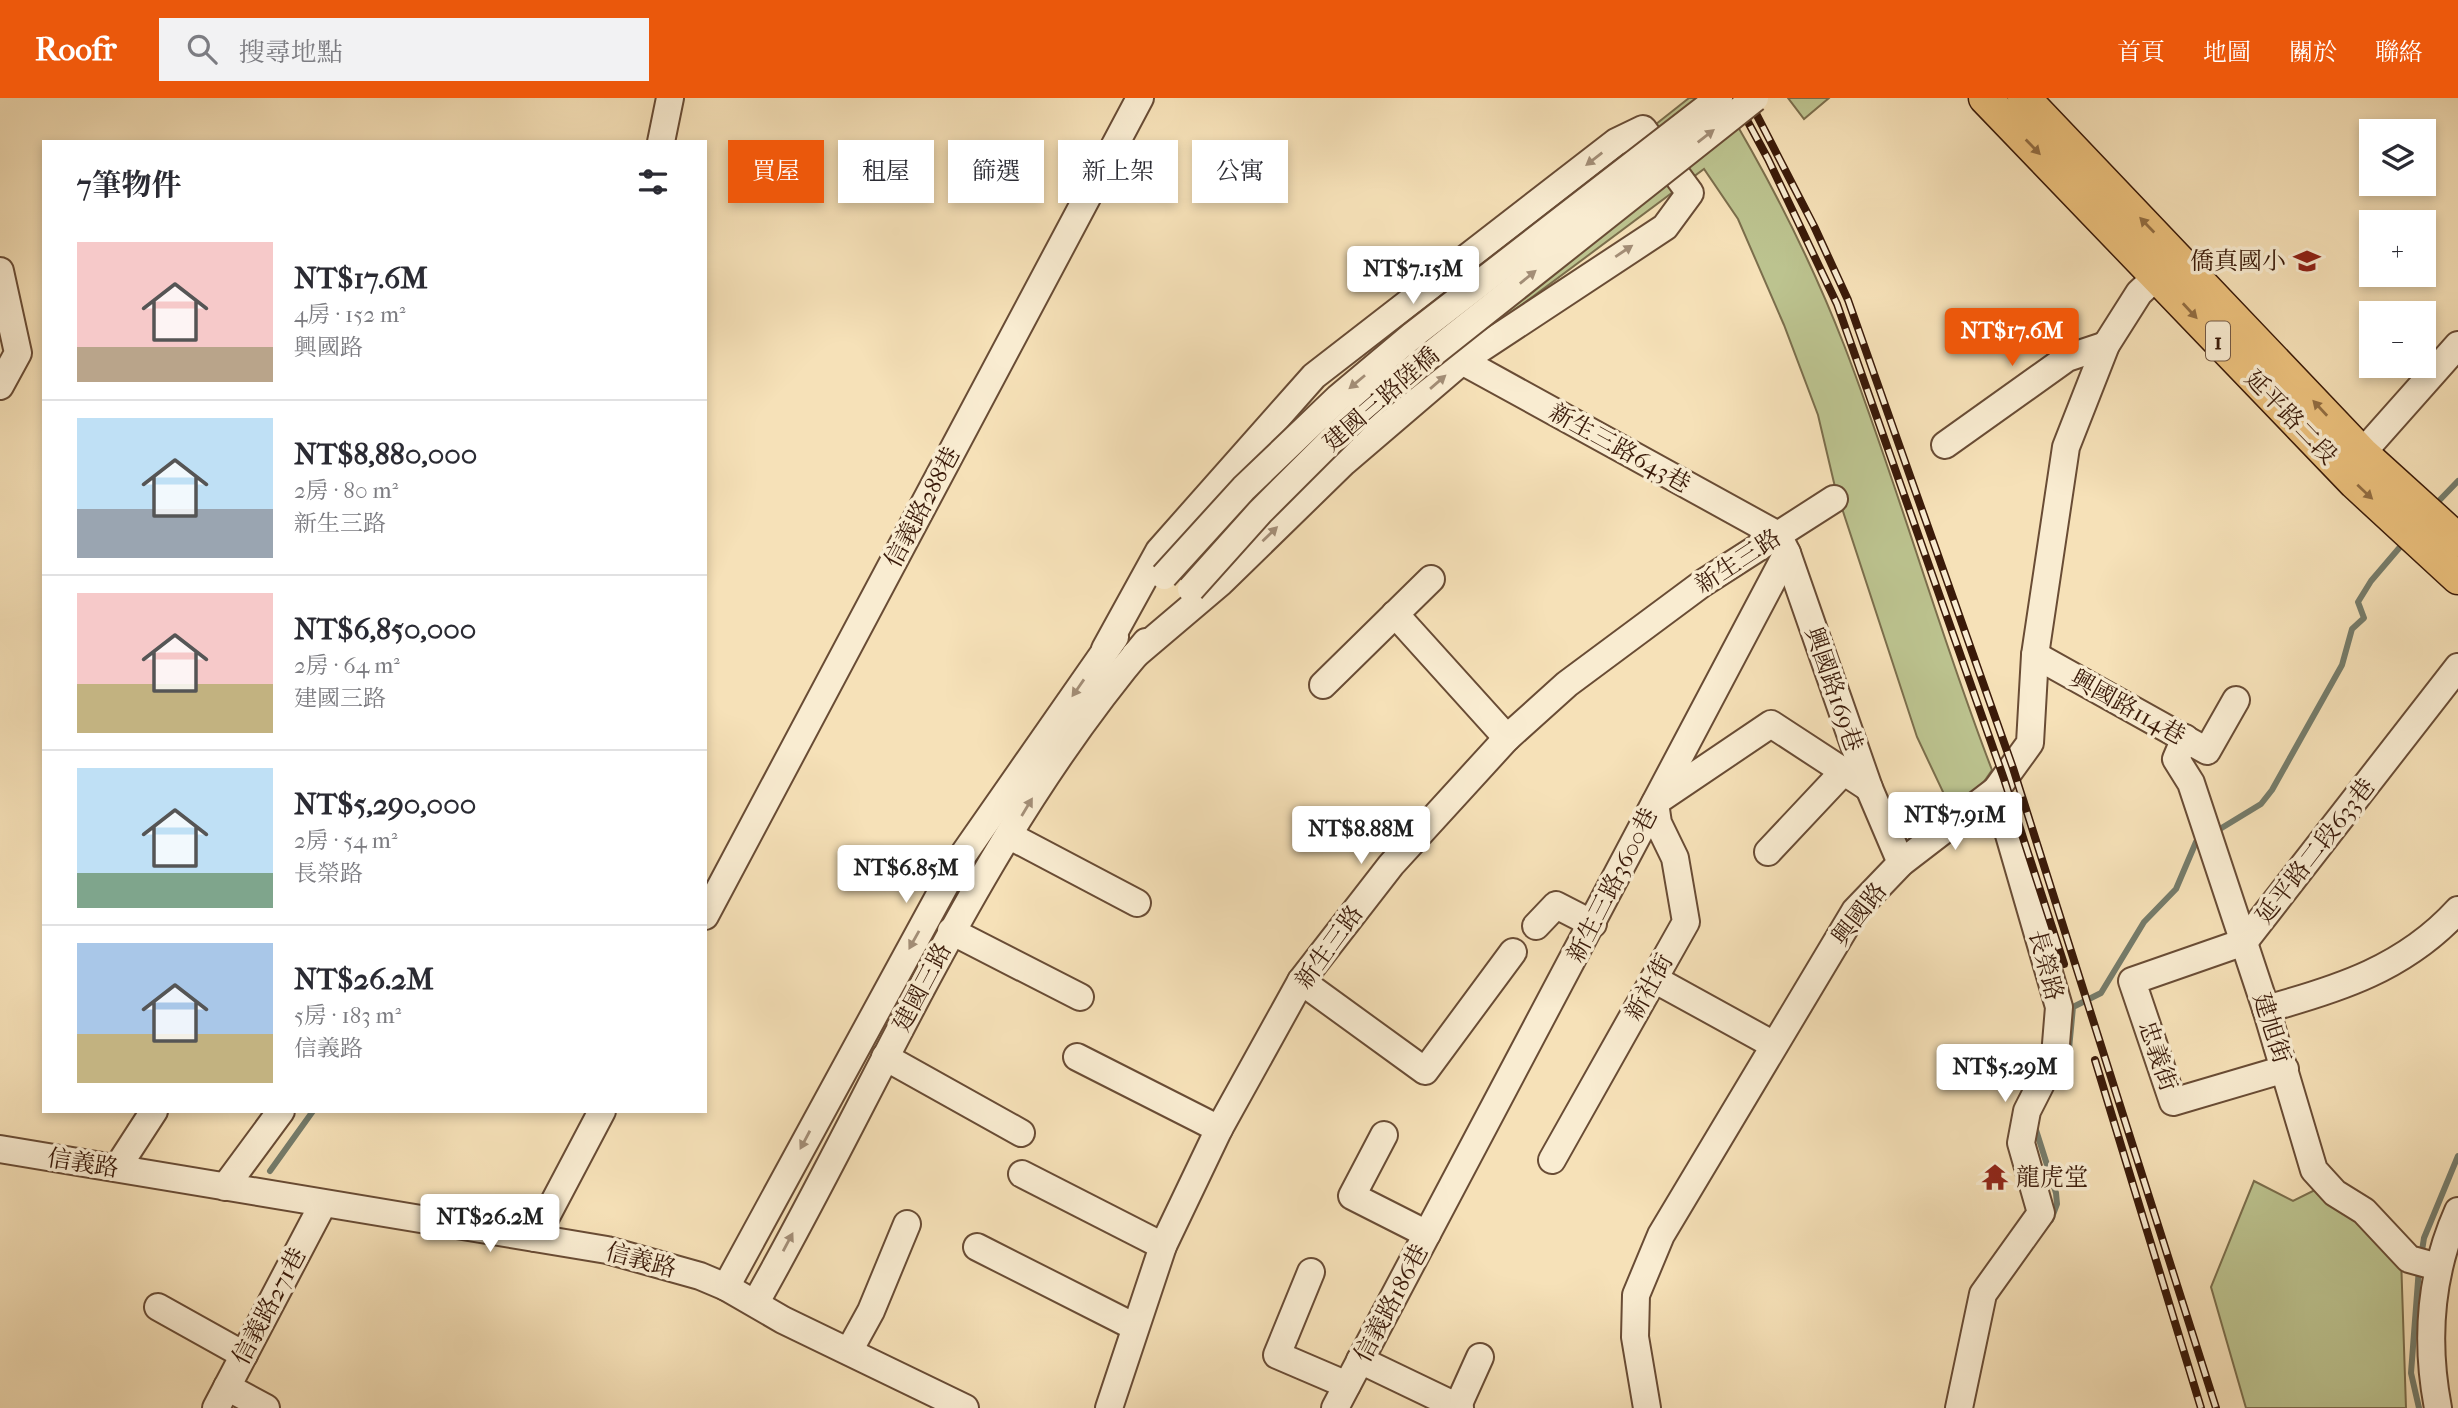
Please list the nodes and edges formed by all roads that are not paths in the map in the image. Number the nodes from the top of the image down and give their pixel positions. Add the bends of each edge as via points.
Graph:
1 (670, 98) edge
2 (1140, 98) edge
3 (1719, 98) edge
4 (1755, 98) edge
5 (1985, 98) edge
6 (2025, 98) edge
7 (661, 140) edge
8 (2167, 266) junction
9 (0, 271) edge
10 (2106, 345) junction
11 (2458, 345) edge
12 (1462, 361) junction
13 (0, 386) edge
14 (1945, 445) dead end
15 (2362, 453) junction
16 (1835, 499) dead end
17 (2458, 540) edge
18 (1782, 544) junction
19 (1164, 576) joint
20 (2458, 578) edge
21 (1430, 579) dead end
22 (1191, 589) joint
23 (1395, 614) junction
24 (1105, 649) junction
25 (2035, 654) junction
26 (1135, 655) junction
27 (2458, 667) edge
28 (1323, 685) dead end
29 (2236, 700) dead end
30 (1507, 738) junction
31 (2185, 738) junction
32 (1845, 770) junction
33 (1868, 788) junction
34 (1996, 790) junction
35 (1655, 803) junction
36 (1010, 836) junction
37 (1768, 852) dead end
38 (1901, 863) junction
39 (1137, 903) dead end
40 (2458, 910) edge
41 (707, 912) edge
42 (1593, 924) junction
43 (1536, 926) dead end
44 (951, 931) junction
45 (2244, 942) junction
46 (1513, 952) dead end
47 (1654, 979) junction
48 (1301, 981) junction
49 (2132, 981) joint
50 (1080, 997) dead end
51 (2266, 1009) junction
52 (1774, 1045) junction
53 (1077, 1057) dead end
54 (885, 1058) junction
55 (2285, 1069) junction
56 (153, 1113) edge
57 (280, 1113) edge
58 (601, 1113) edge
59 (1219, 1129) junction
60 (1021, 1133) dead end
61 (1384, 1135) dead end
62 (0, 1149) edge
63 (1552, 1160) dead end
64 (117, 1168) junction
65 (1022, 1174) dead end
66 (225, 1186) junction
67 (323, 1204) junction
68 (2458, 1211) edge
69 (907, 1224) dead end
70 (1427, 1234) junction
71 (535, 1238) junction
72 (1163, 1246) junction
73 (977, 1247) dead end
74 (2438, 1267) junction
75 (1311, 1272) dead end
76 (726, 1287) junction
77 (756, 1302) junction
78 (158, 1307) dead end
79 (1135, 1327) junction
80 (849, 1351) junction
81 (244, 1355) junction
82 (1480, 1357) dead end
83 (1360, 1360) junction
84 (1341, 1397) edge
85 (221, 1398) edge
86 (266, 1408) edge
87 (965, 1408) edge
88 (1109, 1408) edge
89 (1458, 1408) edge
90 (1647, 1408) edge
91 (1959, 1408) edge
92 (2438, 1408) edge

1 - 7 street
2 - 41 street, 信義路288巷
3 -> 19 street, 建國三路陸橋, bridge via 1338,398 1244,488
22 -> 4 street, 建國三路陸橋, bridge via 1365,407
5 -> 8 main road, 延平路二段 / 1
8 -> 6 main road, 延平路二段 / 1
8 - 10 street, 興國路 via 2140,293
15 -> 8 main road, 延平路二段 / 1
8 -> 20 main road, 延平路二段 / 1 via 2355,483
9 - 13 street via 18,353
10 - 14 street via 2067,358
10 - 25 street, 興國路 via 2066,447
11 - 15 street
12 - 18 street, 新生三路643巷
12 -> 24 street via 1665,227 1681,208 1690,193 1643,129 1616,142 1314,376 1159,551
26 -> 12 street via 1221,582 1344,462
15 - 17 main road, 延平路二段 / 1
16 - 18 street, 新生三路
18 - 30 street, 新生三路 via 1633,633
18 - 33 street, 興國路169巷
18 - 35 street, 新生三路3600巷
19 - 24 street, 建國三路
21 - 23 street
22 - 26 street, 建國三路
23 - 28 street
23 - 30 street
24 -> 76 street, 建國三路 via 956,865
25 - 31 street, 興國路114巷
25 - 34 street, 興國路 via 2030,743
36 -> 26 street, 建國三路 via 1047,774
27 - 45 street, 延平路二段633巷
29 - 31 street, 興國路114巷 via 2207,751
30 - 48 street, 新生三路 via 1391,865
31 - 45 street, 建旭街 via 2176,759 2191,783
32 - 33 street
32 - 35 street via 1771,724
32 - 37 street
33 - 38 street, 興國路169巷
34 - 38 street, 興國路
34 - 91 street, 長榮路 via 2060,1007 2055,1056 2027,1111 2021,1143 2040,1213 1983,1294
35 - 42 street, 新生三路3600巷
35 - 47 street, 新社街 via 1658,823 1675,858 1686,922
36 - 39 street
36 - 44 street, 建國三路
38 - 52 street, 興國路 via 1855,911
40 - 51 street via 2389,965 2338,990
42 - 43 street via 1556,905
42 - 70 street, 新生三路3600巷
44 - 50 street
44 - 54 street, 建國三路
45 - 49 street, 延平路二段633巷
45 - 51 street, 建旭街
46 - 48 street via 1425,1071
47 - 52 street
47 - 63 street, 新社街
48 - 59 street, 新生三路
49 - 55 street, 忠義街 via 2172,1102
51 - 55 street, 建旭街
52 - 90 street, 興國路 via 1661,1235 1636,1295 1635,1337
53 - 59 street
54 - 60 street
77 -> 54 street, 建國三路
55 - 74 street, 建旭街 via 2314,1170 2335,1194 2364,1211 2410,1259
56 - 64 street
57 - 66 street
58 - 71 street
59 - 72 street, 新生三路
61 - 70 street via 1352,1196
62 - 64 street, 信義路
64 - 66 street, 信義路
65 - 72 street
66 - 67 street, 信義路
67 - 71 street, 信義路
67 - 81 street, 信義路271巷
68 - 74 street
69 - 80 street
70 - 83 street, 信義路186巷
71 - 76 street, 信義路 via 607,1250
72 - 79 street, 新生三路
73 - 79 street
74 - 92 street via 2430,1321
75 - 84 street via 1277,1355
76 - 77 street, 信義路
77 - 80 street, 信義路
78 - 81 street
79 - 88 street, 新生三路
80 - 87 street, 信義路
81 - 85 street, 信義路271巷
82 - 89 street
83 - 84 street, 信義路186巷
83 - 89 street
85 - 86 street

